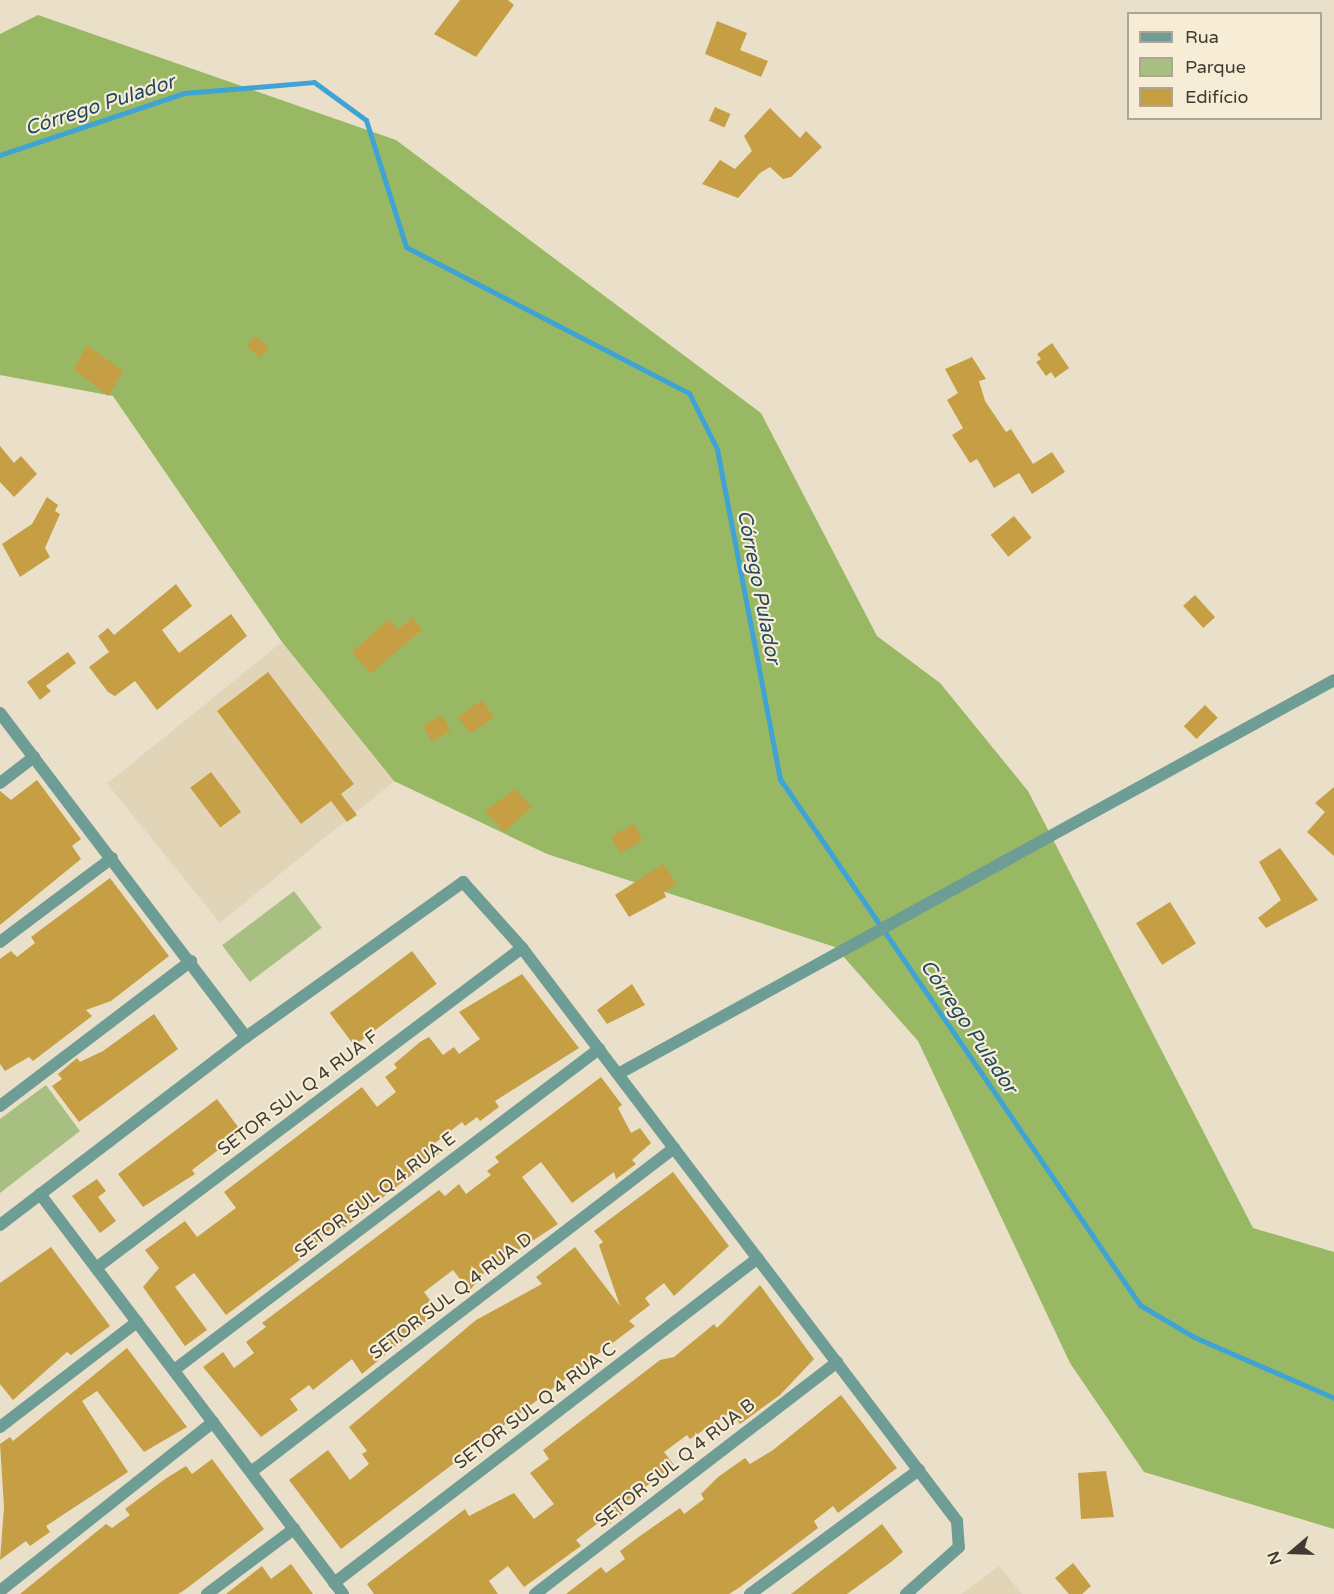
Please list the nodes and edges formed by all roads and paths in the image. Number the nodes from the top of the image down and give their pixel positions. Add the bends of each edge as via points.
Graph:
1 (1334, 680) edge
2 (0, 713) edge
3 (34, 757) junction
4 (0, 783) edge
5 (112, 858) junction
6 (0, 942) edge
7 (522, 948) junction
8 (190, 961) junction
9 (246, 1037) junction
10 (599, 1049) junction
11 (618, 1074) junction
12 (0, 1106) edge
13 (674, 1148) junction
14 (40, 1194) junction
15 (0, 1225) edge
16 (758, 1258) junction
17 (96, 1268) junction
18 (137, 1322) junction
19 (837, 1362) junction
20 (174, 1370) junction
21 (213, 1422) junction
22 (0, 1427) edge
23 (919, 1470) junction
24 (251, 1472) junction
25 (294, 1529) junction
26 (334, 1583) junction
27 (0, 1591) edge
28 (207, 1594) edge
29 (343, 1594) edge
30 (535, 1594) edge
31 (750, 1594) edge
32 (906, 1594) edge

1 - 11 street
2 - 3 street
3 - 4 street
3 - 5 street
5 - 6 street
5 - 8 street
7 - 9 street via 468,885 459,883
7 - 10 street
7 - 17 street, SETOR SUL Q 4 RUA F
8 - 9 street
8 - 12 street
9 - 14 street
10 - 11 street
10 - 20 street, SETOR SUL Q 4 RUA E
11 - 13 street
13 - 16 street
13 - 24 street, SETOR SUL Q 4 RUA D
14 - 15 street
14 - 17 street
16 - 19 street
16 - 26 street, SETOR SUL Q 4 RUA C
17 - 18 street
18 - 20 street
18 - 22 street
19 - 23 street
19 - 30 street, SETOR SUL Q 4 RUA B
20 - 21 street
21 - 24 street
21 - 27 street
23 - 31 street
23 - 32 street via 957,1521 959,1547
24 - 25 street
25 - 26 street
25 - 28 street
26 - 29 street

